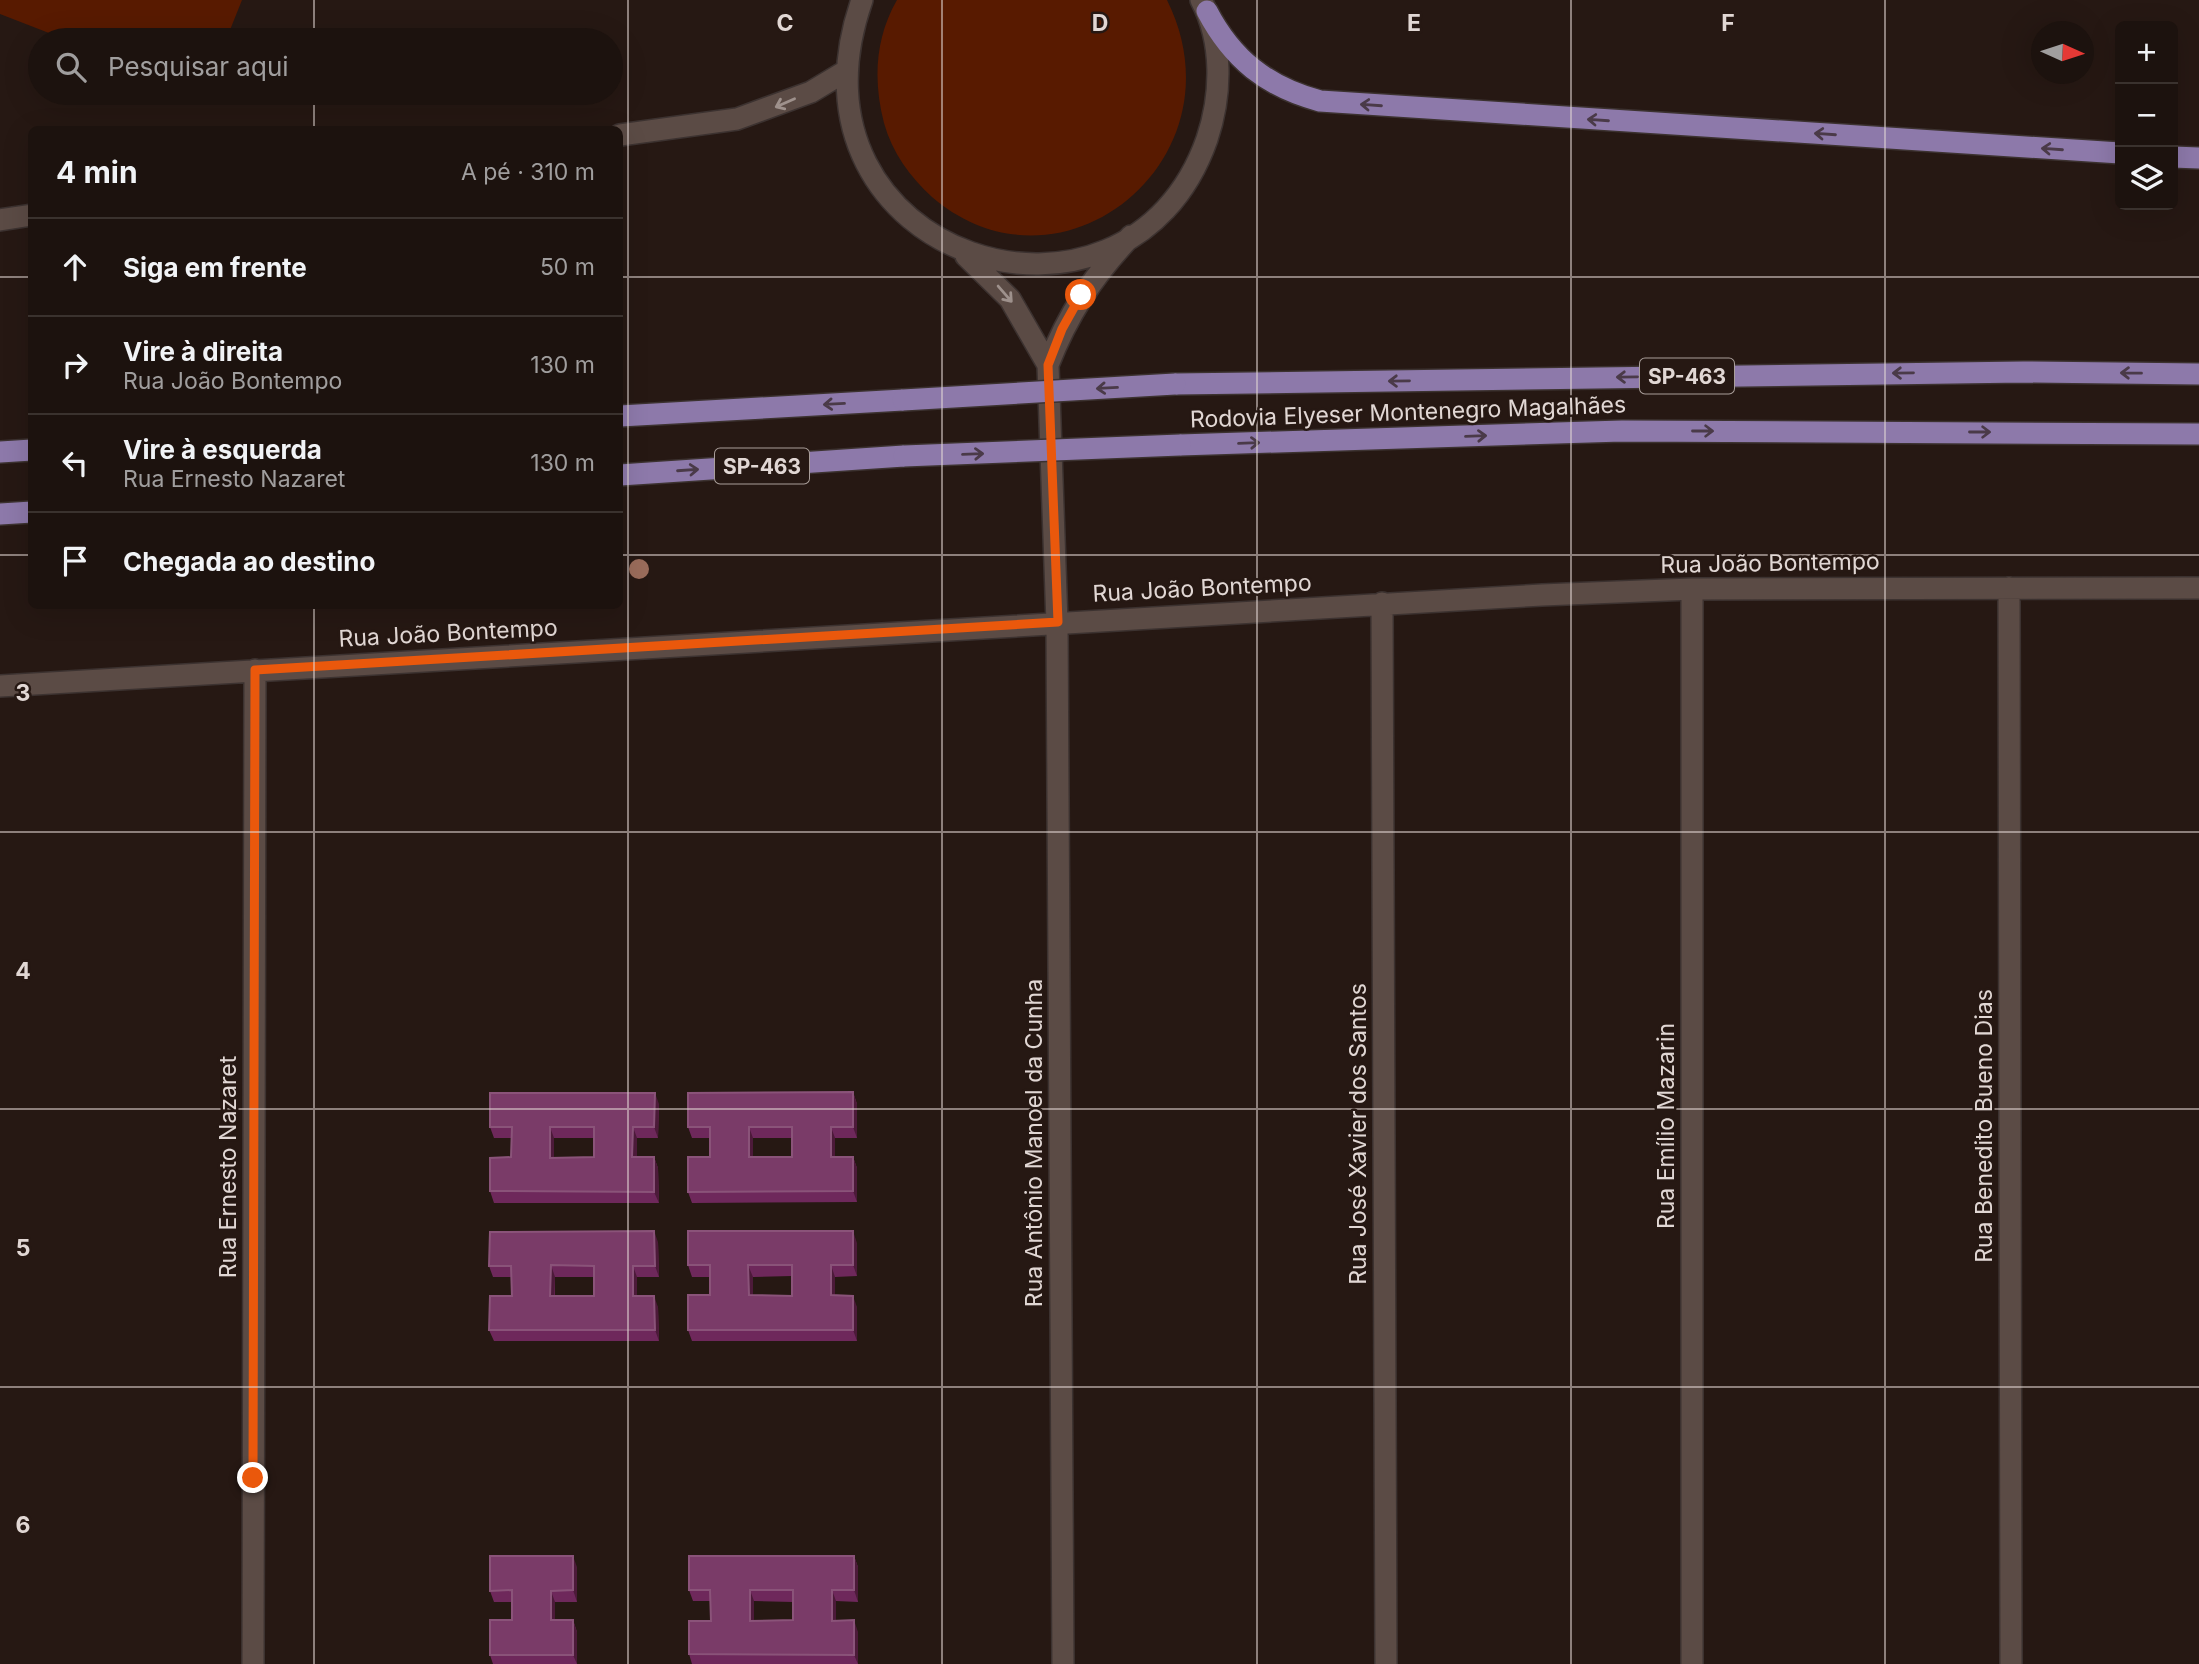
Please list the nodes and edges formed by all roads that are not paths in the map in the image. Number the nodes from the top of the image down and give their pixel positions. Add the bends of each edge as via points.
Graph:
1 (862, 0) edge
2 (1204, 5) edge
3 (846, 71) junction
4 (623, 135) edge
5 (2115, 153) edge
6 (2178, 157) edge
7 (2199, 158) edge
8 (28, 216) edge
9 (0, 220) edge
10 (1131, 236) junction
11 (955, 248) junction
12 (1048, 365) junction
13 (2199, 374) edge
14 (623, 416) edge
15 (2199, 435) edge
16 (28, 450) edge
17 (0, 452) edge
18 (623, 475) edge
19 (28, 512) edge
20 (0, 514) edge
21 (2009, 588) junction
22 (2199, 588) edge
23 (1692, 589) junction
24 (1382, 603) junction
25 (1058, 622) junction
26 (255, 670) junction
27 (0, 686) edge
28 (253, 1664) edge
29 (1063, 1664) edge
30 (1386, 1664) edge
31 (1692, 1664) edge
32 (2011, 1664) edge

1 - 3 street via 850,35
5 -> 2 main road via 1320,101 1295,94 1252,70 1218,33
2 - 10 street via 1216,46 1214,119 1184,186 1160,214
3 -> 4 street via 799,97 737,119
3 - 11 street via 848,108 874,177 924,230
6 - 7 main road
8 - 9 street
10 - 11 street via 1098,252 1039,264 990,260
10 - 12 street via 1081,295
11 -> 12 street via 1010,299
12 - 25 street, Rua Antônio Manoel da Cunha
13 -> 14 main road, Rodovia Elyeser Montenegro Magalhães / SP-463, bridge via 2023,372 1175,384
18 -> 15 main road, Rodovia Elyeser Montenegro Magalhães / SP-463, bridge via 904,456 1622,431
16 - 17 main road
19 - 20 main road
21 - 22 street, Rua João Bontempo
21 - 23 street, Rua João Bontempo
21 - 32 street, Rua Benedito Bueno Dias
23 - 24 street, Rua João Bontempo
23 - 31 street, Rua Emílio Mazarin
24 - 25 street, Rua João Bontempo
24 - 30 street, Rua José Xavier dos Santos
25 - 26 street, Rua João Bontempo
25 - 29 street, Rua Antônio Manoel da Cunha
26 - 27 street, Rua João Bontempo
26 - 28 street, Rua Ernesto Nazaret

